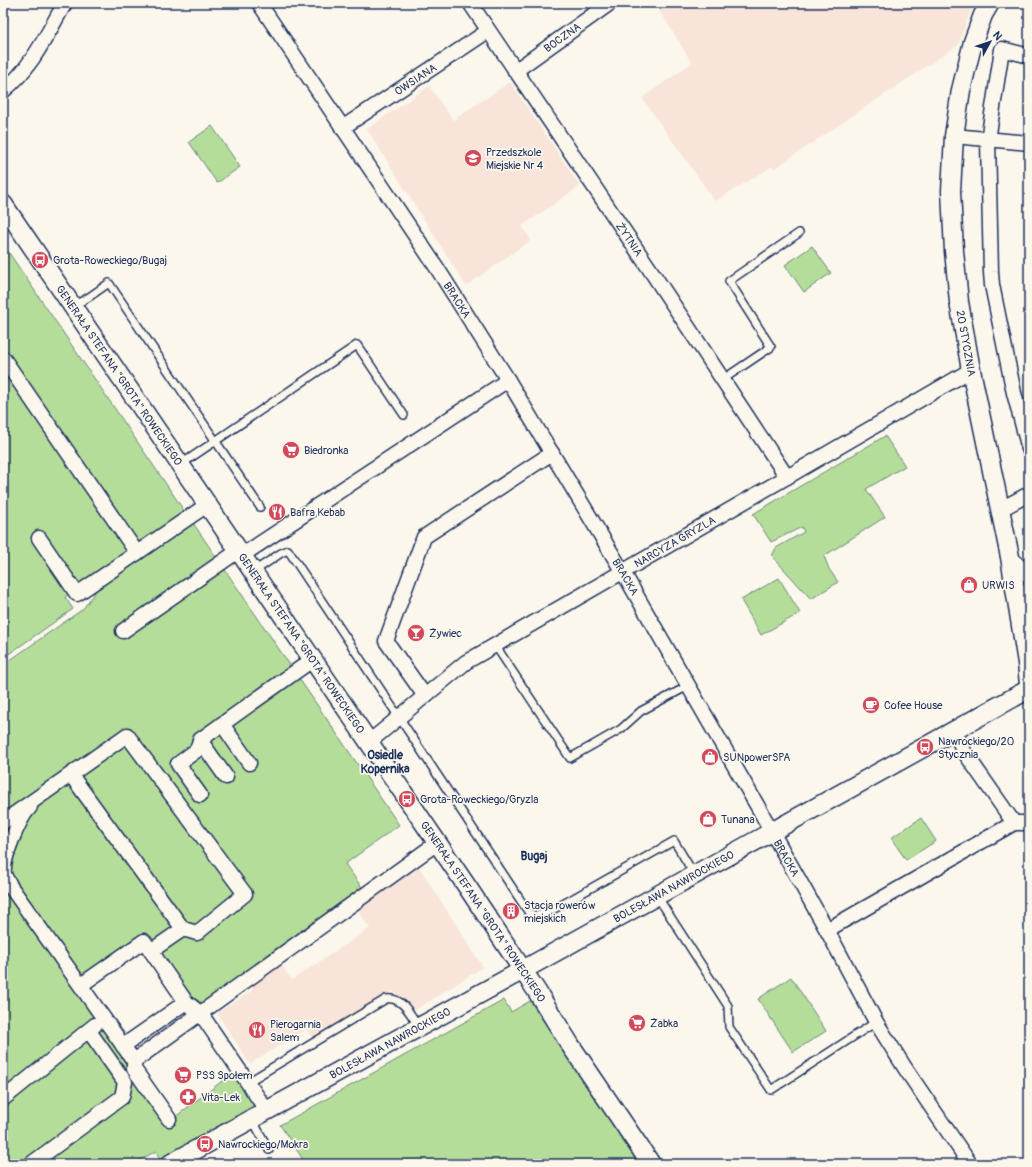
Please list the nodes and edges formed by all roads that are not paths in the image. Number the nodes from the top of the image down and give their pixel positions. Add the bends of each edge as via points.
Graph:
1 (65, 3) edge
2 (259, 3) edge
3 (470, 3) edge
4 (610, 3) edge
5 (990, 3) edge
6 (488, 31) junction
7 (1029, 56) edge
8 (515, 71) junction
9 (3, 92) edge
10 (342, 128) junction
11 (954, 136) junction
12 (988, 140) junction
13 (1029, 143) edge
14 (3, 204) edge
15 (799, 233) dead end
16 (72, 306) junction
17 (3, 358) edge
18 (971, 370) junction
19 (508, 380) junction
20 (722, 380) junction
21 (404, 416) dead end
22 (215, 442) junction
23 (1029, 449) edge
24 (552, 454) junction
25 (180, 465) junction
26 (787, 478) junction
27 (1029, 494) edge
28 (207, 505) junction
29 (260, 507) dead end
30 (1001, 509) junction
31 (39, 538) dead end
32 (137, 553) junction
33 (240, 553) junction
34 (1010, 557) junction
35 (622, 571) junction
36 (253, 572) junction
37 (1029, 576) edge
38 (123, 631) dead end
39 (495, 645) junction
40 (312, 660) junction
41 (1029, 684) edge
42 (688, 686) junction
43 (1029, 689) edge
44 (425, 696) junction
45 (400, 717) junction
46 (222, 724) junction
47 (954, 731) junction
48 (200, 740) junction
49 (368, 742) junction
50 (249, 764) dead end
51 (71, 775) junction
52 (226, 777) dead end
53 (44, 794) junction
54 (200, 796) dead end
55 (3, 822) edge
56 (1029, 823) edge
57 (1014, 824) junction
58 (771, 832) junction
59 (437, 843) junction
60 (694, 875) junction
61 (6, 881) edge
62 (657, 895) junction
63 (183, 928) junction
64 (826, 930) junction
65 (151, 951) junction
66 (522, 970) junction
67 (80, 985) junction
68 (186, 1002) junction
69 (201, 1014) junction
70 (103, 1018) junction
71 (876, 1022) junction
72 (419, 1027) junction
73 (89, 1031) junction
74 (123, 1046) junction
75 (134, 1062) junction
76 (248, 1082) junction
77 (3, 1099) edge
78 (259, 1115) junction
79 (169, 1119) dead end
80 (269, 1150) dead end
81 (31, 1164) edge
82 (170, 1164) edge
83 (651, 1164) edge
84 (970, 1164) edge

1 - 9 street via 21,76
2 - 10 street, BRACKA
3 - 6 street, ŻYTNIA
4 - 8 street, BOCZNA
5 - 11 street, 20 STYCZNIA via 973,42 961,90
6 - 8 street, ŻYTNIA
6 - 10 street, OWSIANA
7 - 12 street via 1002,49
8 - 20 street, ŻYTNIA
10 - 19 street, BRACKA via 437,268
11 - 12 street
11 - 18 street, 20 STYCZNIA via 951,191 954,251 959,302
12 - 13 street
12 - 23 street via 992,285 1014,393
14 - 16 street, GENERAŁA STEFANA "GROTA" ROWECKIEGO
15 - 20 lane via 729,281 772,347
16 - 22 lane via 109,283
16 - 25 street, GENERAŁA STEFANA "GROTA" ROWECKIEGO
17 - 32 street
18 - 26 street, NARCYZA GRYZLA
18 - 30 street, 20 STYCZNIA
19 - 24 street, BRACKA
19 - 33 street
20 - 26 street, ŻYTNIA
21 - 22 lane via 356,345
22 - 25 lane
22 - 29 lane
24 - 35 street, BRACKA
24 - 44 street via 424,537 386,641
25 - 28 street, GENERAŁA STEFANA "GROTA" ROWECKIEGO
26 - 35 street, NARCYZA GRYZLA
27 - 30 street
28 - 32 street
28 - 33 street, GENERAŁA STEFANA "GROTA" ROWECKIEGO
30 - 34 street, 20 STYCZNIA
31 - 32 street via 77,594
33 - 36 street, GENERAŁA STEFANA "GROTA" ROWECKIEGO
33 - 38 street
34 - 37 street
34 - 41 street, 20 STYCZNIA
35 - 39 street, NARCYZA GRYZLA
35 - 42 street, BRACKA
36 - 40 street, GENERAŁA STEFANA "GROTA" ROWECKIEGO
36 - 45 lane via 281,552 288,550
39 - 42 lane via 570,758 621,729 641,711
39 - 44 street, NARCYZA GRYZLA via 466,662
40 - 46 street
40 - 49 street, GENERAŁA STEFANA "GROTA" ROWECKIEGO
42 - 58 street, BRACKA
43 - 47 street, BOLESŁAWA NAWROCKIEGO
44 - 45 street, NARCYZA GRYZLA
45 - 49 street, NARCYZA GRYZLA
45 - 60 lane via 529,913 536,916 548,913 674,840
46 - 48 street
46 - 50 street
47 - 57 street via 968,758
47 - 58 street, BOLESŁAWA NAWROCKIEGO
48 - 52 street
48 - 54 street via 197,750 178,764
49 - 59 street, GENERAŁA STEFANA "GROTA" ROWECKIEGO
51 - 53 street
51 - 63 street
51 - 63 street via 127,735 245,894 197,933
53 - 55 street
53 - 61 street via 28,808 16,828 6,857
56 - 57 street
57 - 64 street
58 - 60 street, BOLESŁAWA NAWROCKIEGO
58 - 64 street, BRACKA
59 - 66 street, GENERAŁA STEFANA "GROTA" ROWECKIEGO
59 - 69 street
60 - 62 street, BOLESŁAWA NAWROCKIEGO
61 - 67 street
62 - 66 street, BOLESŁAWA NAWROCKIEGO
62 - 71 lane via 728,1006 729,1027 771,1090
63 - 65 street
64 - 71 street, BRACKA
65 - 67 street via 144,941
65 - 68 street
66 - 72 street, BOLESŁAWA NAWROCKIEGO
66 - 83 street, GENERAŁA STEFANA "GROTA" ROWECKIEGO
67 - 70 street
68 - 69 street
68 - 74 street
69 - 75 street
69 - 76 street
70 - 73 street
70 - 74 street
71 - 84 street, BRACKA
72 - 76 lane via 397,999 386,999
72 - 78 street, BOLESŁAWA NAWROCKIEGO
73 - 77 street
73 - 81 street via 125,1082 122,1097
74 - 75 street
75 - 79 street via 134,1069
76 - 78 street
78 - 80 lane
78 - 82 street, BOLESŁAWA NAWROCKIEGO

